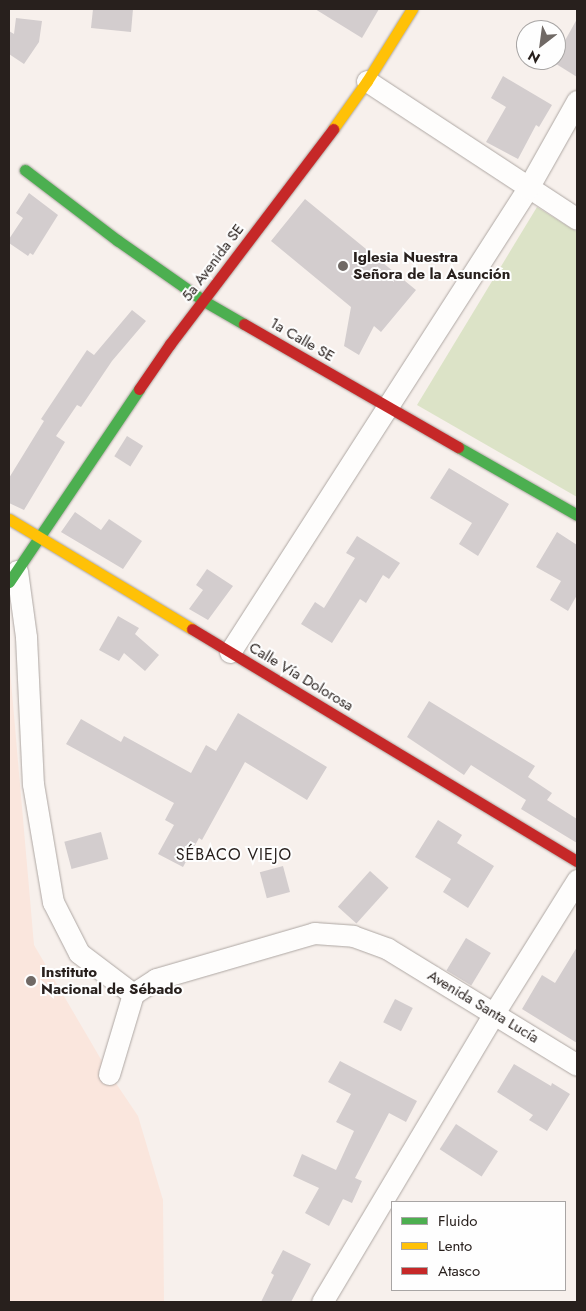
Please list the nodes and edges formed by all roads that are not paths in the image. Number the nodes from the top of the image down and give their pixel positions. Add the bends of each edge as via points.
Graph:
1 (412, 9) edge
2 (367, 81) junction
3 (577, 101) edge
4 (25, 170) dead end
5 (528, 188) junction
6 (577, 219) edge
7 (204, 300) junction
8 (388, 407) junction
9 (577, 515) edge
10 (9, 519) edge
11 (40, 538) junction
12 (13, 576) edge
13 (230, 652) junction
14 (577, 861) edge
15 (577, 880) edge
16 (134, 994) junction
17 (494, 1013) junction
18 (577, 1065) edge
19 (109, 1074) dead end
20 (322, 1302) edge

1 - 2 street, 5a Avenida SE
2 - 5 street
2 - 7 street, 5a Avenida SE
3 - 5 street
4 - 7 street, 1a Calle SE via 117,240
5 - 6 street
5 - 8 street
7 - 8 street, 1a Calle SE
7 - 11 street, 5a Avenida SE via 170,344
8 - 9 street, 1a Calle SE
8 - 13 street
10 - 11 street, Calle Vía Dolorosa
11 - 12 street, 5a Avenida SE
11 - 13 street, Calle Vía Dolorosa
12 - 16 street via 26,637 33,784 53,902 79,953
13 - 14 street, Calle Vía Dolorosa
15 - 17 street
16 - 17 street, Avenida Santa Lucía via 156,978 314,933 353,936 388,949
16 - 19 street
17 - 18 street, Avenida Santa Lucía
17 - 20 street

